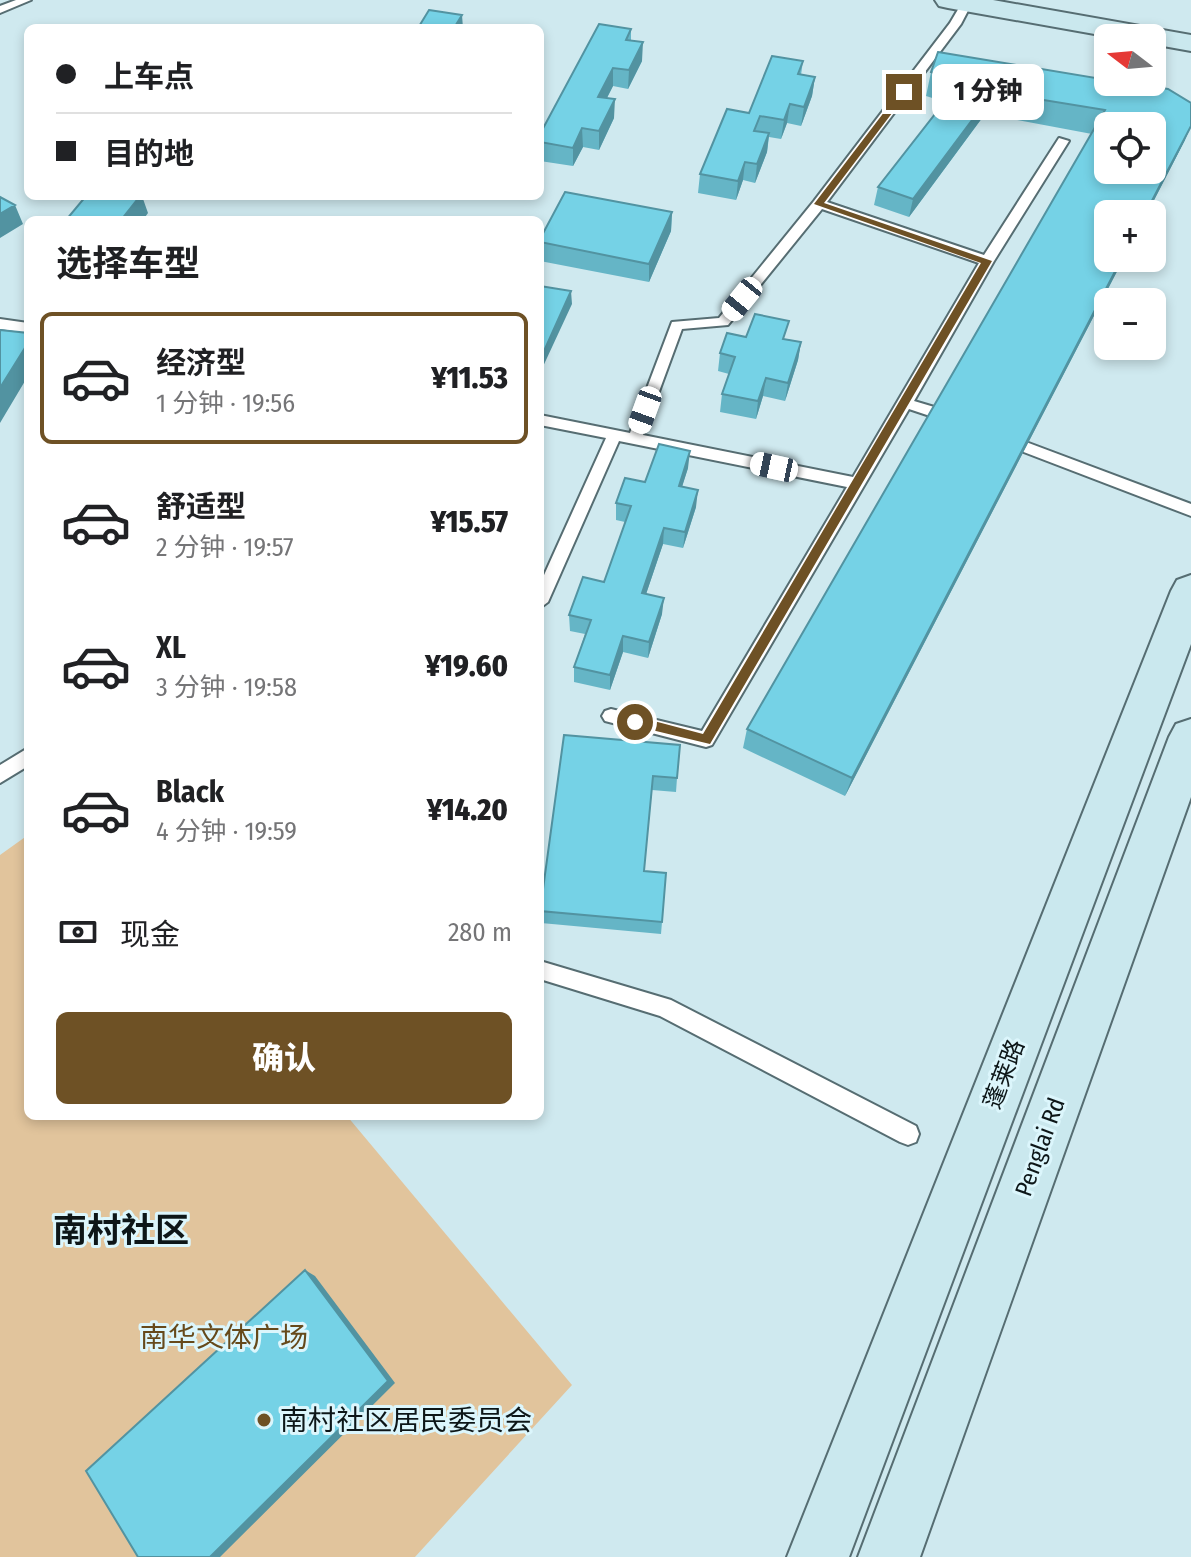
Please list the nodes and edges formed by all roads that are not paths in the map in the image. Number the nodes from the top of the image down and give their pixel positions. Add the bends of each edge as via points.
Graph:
1 (26, 0) edge
2 (1061, 0) edge
3 (958, 1) edge
4 (0, 10) edge
5 (1191, 18) edge
6 (1191, 43) edge
7 (1063, 141) dead end
8 (819, 204) junction
9 (987, 261) junction
10 (0, 324) edge
11 (24, 327) edge
12 (905, 403) junction
13 (936, 413) edge
14 (544, 421) edge
15 (615, 434) junction
16 (635, 438) junction
17 (1026, 447) edge
18 (858, 484) junction
19 (1191, 510) edge
20 (1191, 591) edge
21 (544, 593) edge
22 (611, 716) dead end
23 (1191, 737) edge
24 (24, 759) edge
25 (0, 775) edge
26 (544, 971) edge
27 (908, 1134) dead end
28 (818, 1557) edge
29 (889, 1557) edge

1 - 4 lane
2 - 5 main road
3 - 6 main road
3 - 8 lane
7 - 9 lane
8 - 9 lane
8 - 16 lane via 723,322 677,325
9 - 12 lane
10 - 11 lane
12 - 13 lane
12 - 18 lane
14 - 15 lane
15 - 16 lane
15 - 21 lane
16 - 18 lane
17 - 19 lane
18 - 22 lane via 706,740
20 - 28 main road, 蓬莱路
23 - 29 main road, Penglai Rd
24 - 25 lane
26 - 27 lane via 664,1007

